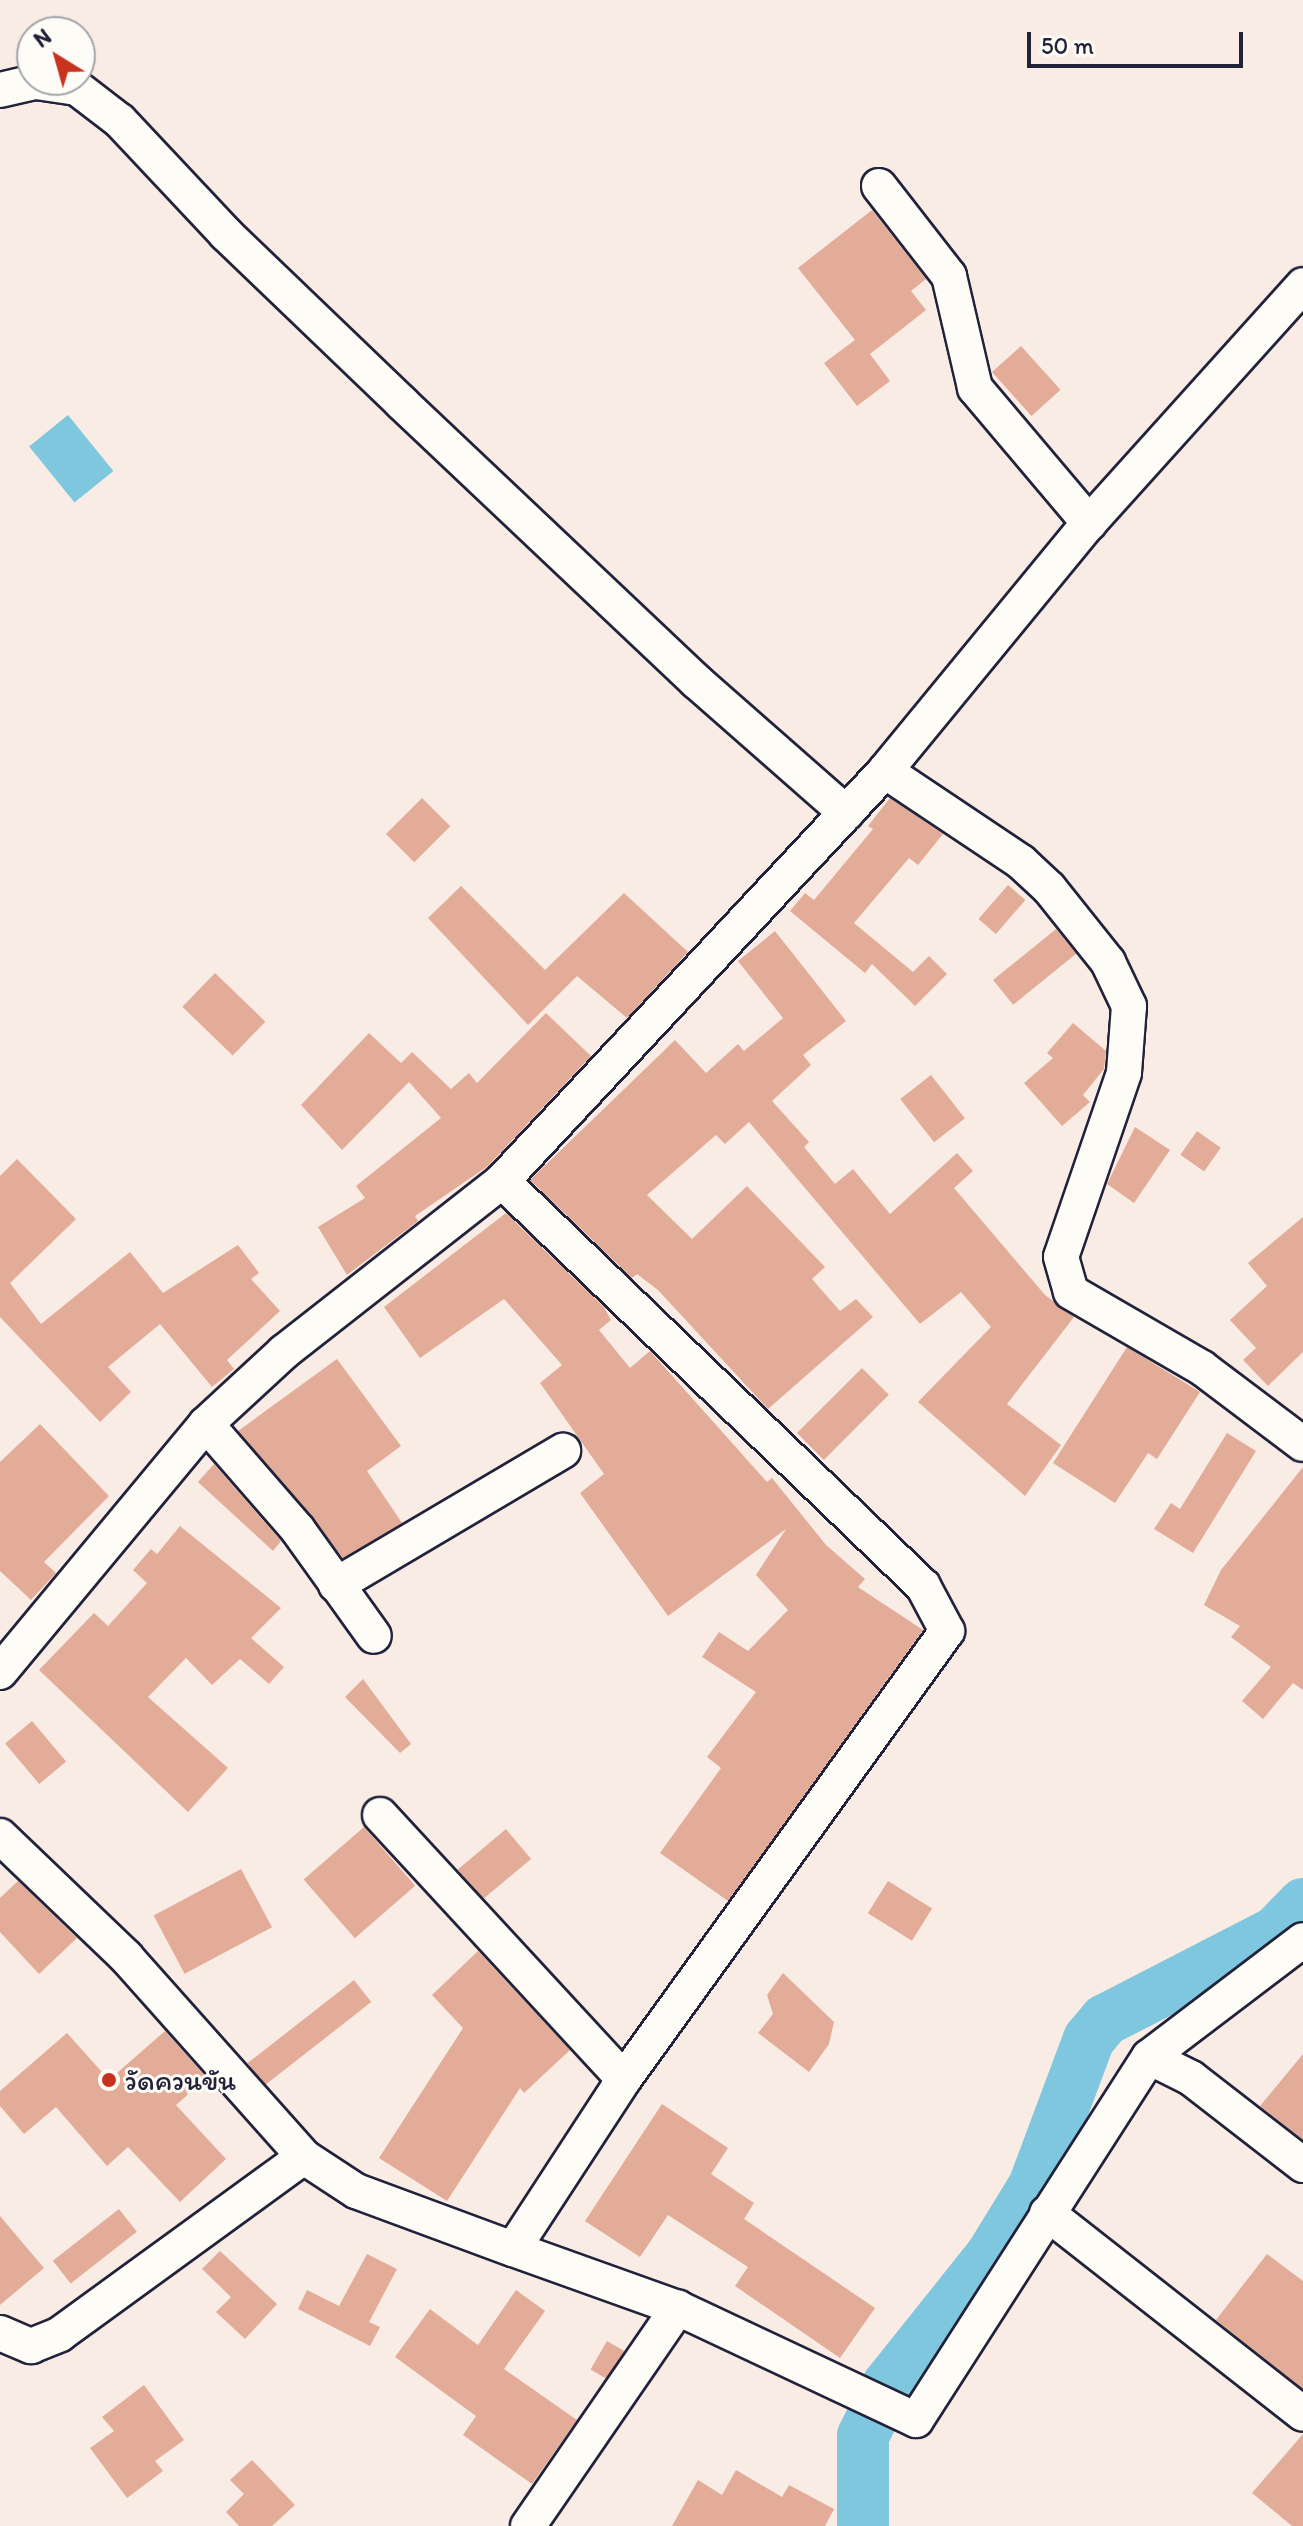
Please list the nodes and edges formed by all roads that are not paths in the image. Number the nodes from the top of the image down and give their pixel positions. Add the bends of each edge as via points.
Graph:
1 (0, 90) edge
2 (879, 186) dead end
3 (1303, 285) edge
4 (1089, 523) junction
5 (885, 771) junction
6 (846, 813) junction
7 (502, 1181) junction
8 (206, 1424) junction
9 (1303, 1444) edge
10 (563, 1451) dead end
11 (336, 1585) junction
12 (374, 1636) dead end
13 (0, 1672) edge
14 (380, 1815) dead end
15 (0, 1836) edge
16 (1303, 1940) edge
17 (1149, 2057) junction
18 (624, 2079) junction
19 (304, 2157) junction
20 (1303, 2165) edge
21 (1047, 2213) junction
22 (513, 2249) junction
23 (678, 2308) junction
24 (0, 2333) edge
25 (1303, 2414) edge
26 (528, 2526) edge

1 - 6 street via 36,82 77,88 120,121 402,403
2 - 4 street via 949,276 975,388
3 - 4 street
4 - 5 street
5 - 6 street
5 - 9 street via 1021,862 1049,888 1108,962 1129,1006 1124,1073 1061,1257 1071,1292 1202,1368
6 - 7 street
7 - 8 street via 284,1352
7 - 18 street via 923,1586 947,1631
8 - 11 street via 253,1474
8 - 13 street
10 - 11 street
11 - 12 street
14 - 18 street
15 - 19 street via 126,1957
16 - 17 street
17 - 20 street via 1191,2078
17 - 21 street
18 - 22 street
19 - 22 street via 356,2191
19 - 24 street via 60,2334 31,2346
21 - 23 street via 916,2420
21 - 25 street
22 - 23 street
23 - 26 street

